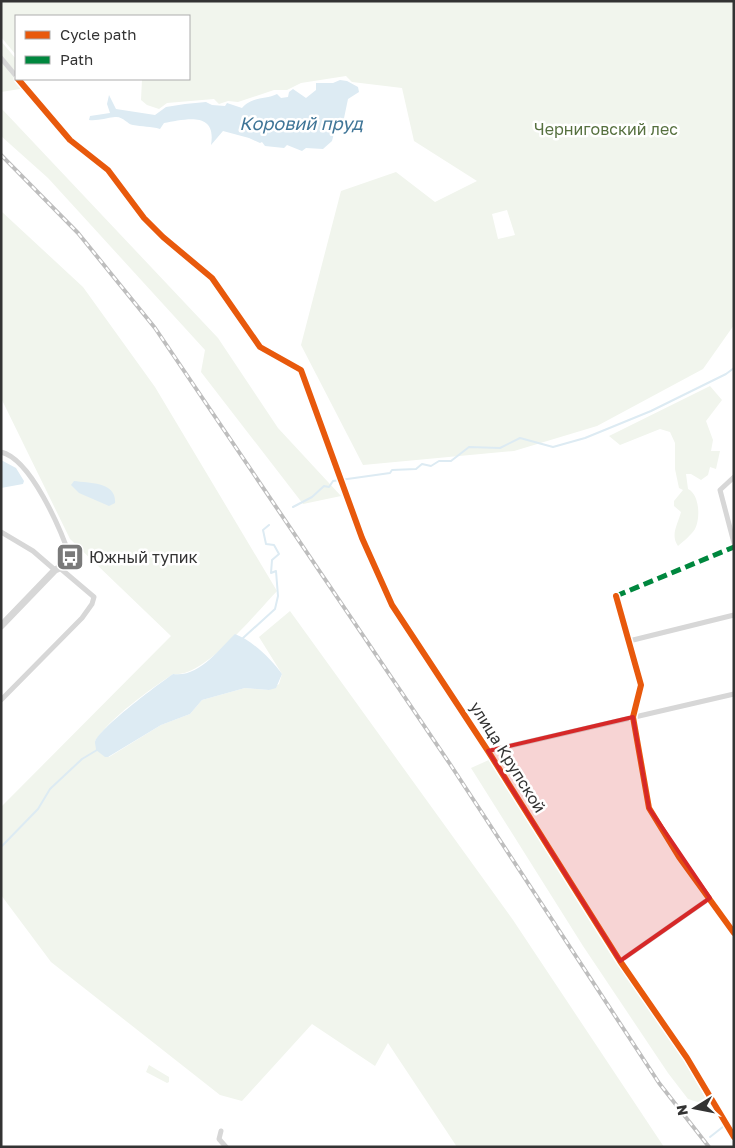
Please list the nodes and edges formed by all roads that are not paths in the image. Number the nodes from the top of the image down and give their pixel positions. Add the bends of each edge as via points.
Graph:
1 (1, 58) edge
2 (15, 75) edge
3 (20, 80) edge
4 (1, 452) edge
5 (734, 477) edge
6 (1, 532) edge
7 (734, 543) edge
8 (70, 557) joint
9 (58, 569) junction
10 (616, 596) dead end
11 (734, 615) edge
12 (1, 626) edge
13 (629, 641) junction
14 (734, 694) edge
15 (1, 700) edge
16 (633, 717) junction
17 (488, 751) junction
18 (710, 898) junction
19 (734, 933) edge
20 (620, 961) junction
21 (221, 1130) dead end
22 (734, 1137) edge
23 (226, 1147) edge

1 - 2 street
3 - 17 street, улица Крупской via 70,140 108,170 144,218 212,278 260,347 301,370 362,538 392,605
4 - 8 street via 19,462 31,478 65,541
5 - 7 street via 720,490
6 - 9 street
8 - 9 street
9 - 12 street
9 - 15 street via 94,597 92,604
10 - 13 street
11 - 13 street
13 - 16 street via 641,685
14 - 16 street
16 - 17 street
16 - 18 street via 649,808 679,857
17 - 20 street, улица Крупской
18 - 19 street
18 - 20 street
20 - 22 street, улица Крупской via 687,1058
21 - 23 street via 219,1139

